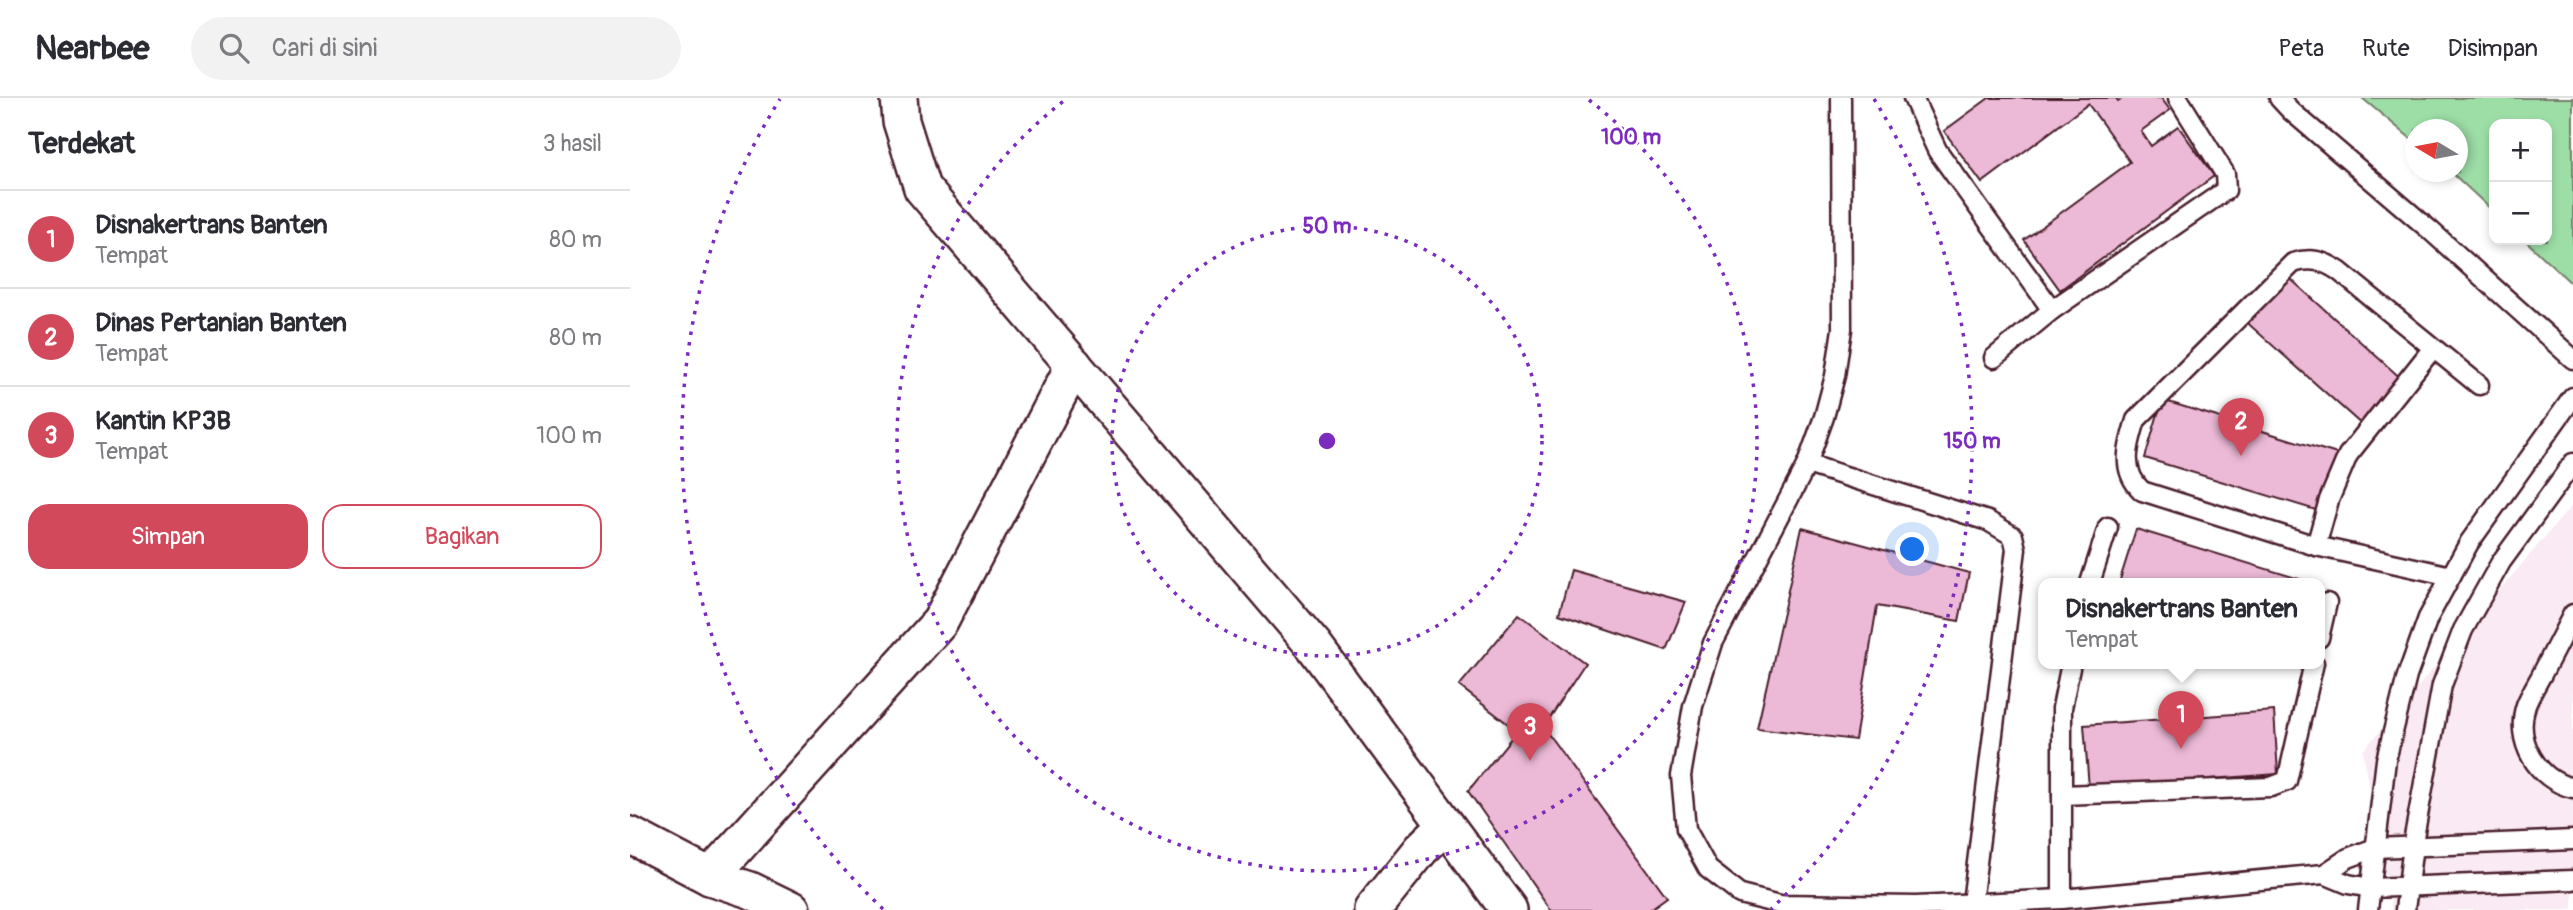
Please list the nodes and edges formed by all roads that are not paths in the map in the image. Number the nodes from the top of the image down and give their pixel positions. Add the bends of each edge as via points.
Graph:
1 (899, 98) edge
2 (1841, 98) edge
3 (1913, 98) edge
4 (2178, 98) edge
5 (2279, 98) edge
6 (2052, 310) junction
7 (2433, 348) junction
8 (1994, 358) dead end
9 (2573, 359) edge
10 (1074, 365) junction
11 (2479, 385) dead end
12 (2573, 397) edge
13 (2573, 463) edge
14 (1807, 464) junction
15 (2108, 527) dead end
16 (2316, 546) junction
17 (2451, 576) junction
18 (2092, 578) edge
19 (2327, 603) dead end
20 (2325, 612) edge
21 (2573, 614) edge
22 (2070, 669) edge
23 (2313, 669) edge
24 (2573, 788) edge
25 (2062, 795) junction
26 (1446, 825) junction
27 (630, 835) edge
28 (2573, 840) edge
29 (2413, 847) junction
30 (2375, 848) junction
31 (2324, 874) junction
32 (710, 877) junction
33 (2573, 880) edge
34 (2408, 887) junction
35 (2371, 888) junction
36 (2062, 899) junction
37 (1972, 903) junction
38 (1916, 908) edge
39 (791, 910) edge
40 (1372, 910) edge
41 (1509, 910) edge
42 (2368, 910) edge
43 (2405, 910) edge

1 - 10 street via 901,121 922,188
2 - 14 lane via 1842,329 1835,376
3 - 6 lane via 1937,150
4 - 6 lane via 2225,174 2226,190
5 - 9 lane
6 - 8 lane
7 - 11 lane
7 - 16 lane via 2348,455
7 - 16 lane via 2339,271 2316,260 2303,260 2293,263 2136,420 2126,452 2133,482 2143,491
10 - 26 street via 1314,646
10 - 32 street via 940,622
12 - 17 lane via 2469,543
13 - 29 lane via 2501,562 2462,630 2442,685
14 - 37 lane via 1987,521 2008,532 2015,542 2011,609
14 - 38 lane via 1713,643 1693,706 1681,776 1686,829 1708,869 1740,894 1780,904
15 - 18 lane
16 - 17 lane
17 - 30 lane via 2428,618 2407,676 2386,760
19 - 20 lane
21 - 24 lane via 2526,706 2523,728 2539,770 2553,782
22 - 25 lane via 2062,708
23 - 25 lane via 2287,781 2281,785
25 - 36 lane
26 - 40 street via 1420,849
26 - 41 street
27 - 32 street
28 - 29 lane
29 - 30 lane
29 - 34 lane
30 - 31 lane
30 - 35 lane
31 - 35 lane
31 - 36 lane
32 - 39 street
33 - 34 lane
34 - 35 lane
34 - 43 lane
35 - 42 lane
36 - 37 lane
37 - 38 lane

